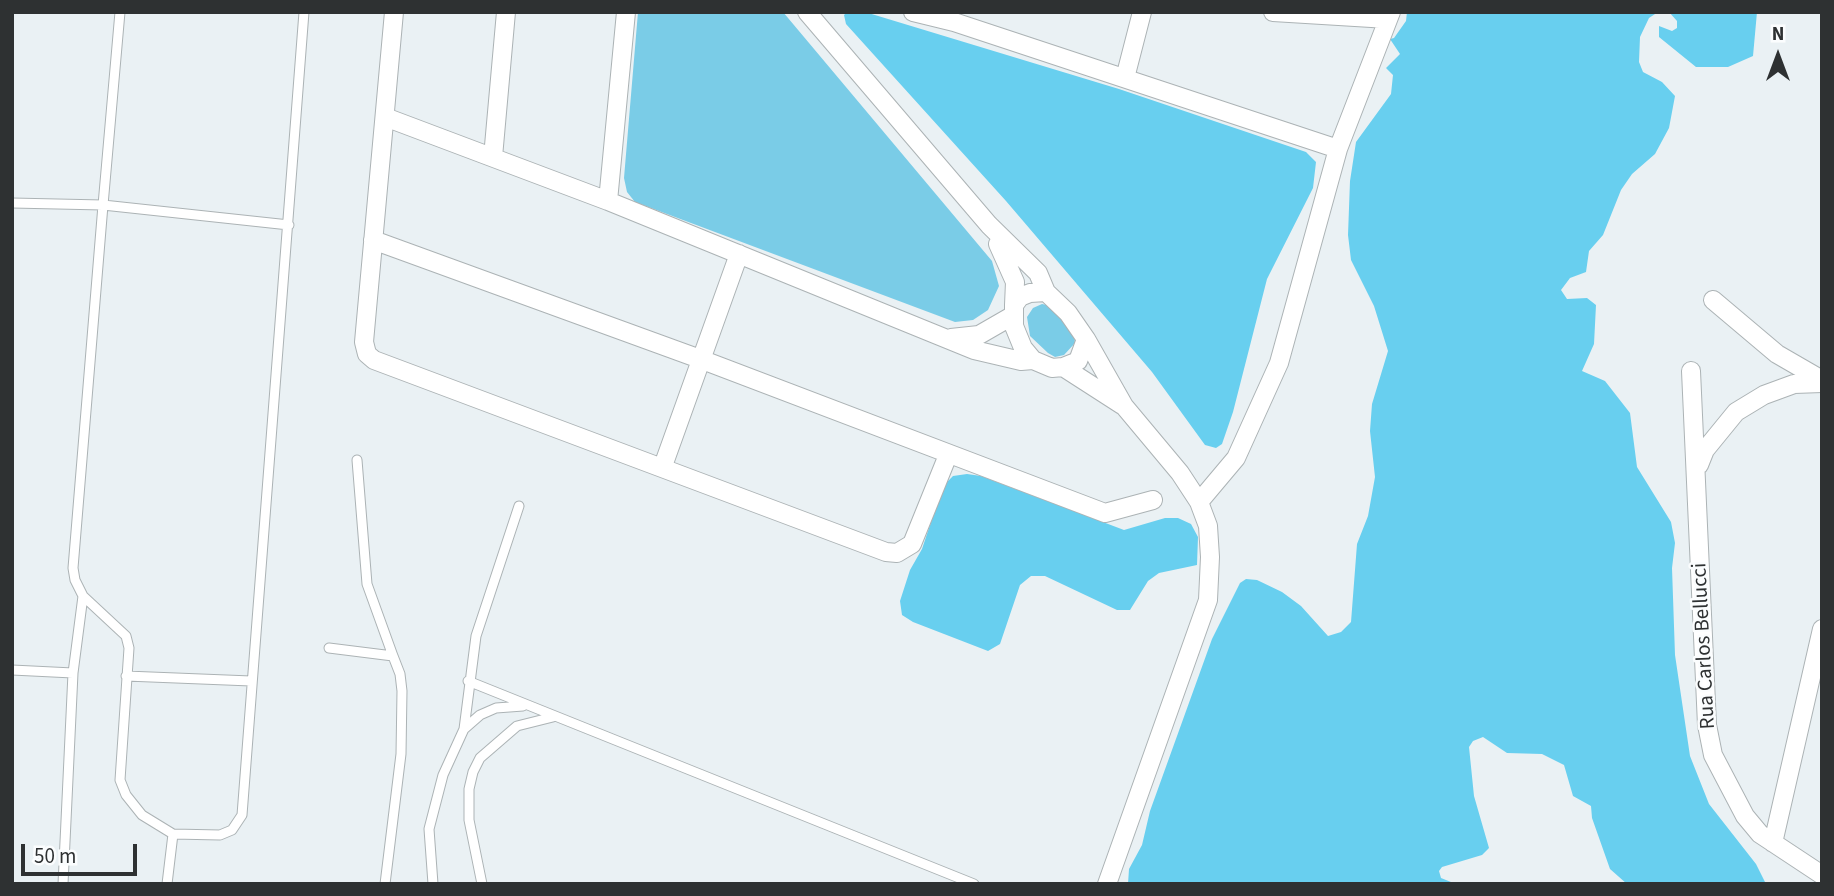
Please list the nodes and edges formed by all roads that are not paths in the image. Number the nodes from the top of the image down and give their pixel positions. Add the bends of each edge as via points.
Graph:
1 (120, 12) edge
2 (304, 12) edge
3 (394, 12) edge
4 (506, 12) edge
5 (626, 12) edge
6 (807, 12) edge
7 (913, 12) edge
8 (1142, 12) edge
9 (1273, 12) edge
10 (1390, 16) edge
11 (954, 17) edge
12 (1125, 78) junction
13 (385, 117) junction
14 (1338, 149) junction
15 (493, 157) junction
16 (608, 201) junction
17 (12, 203) edge
18 (103, 205) junction
19 (289, 225) junction
20 (989, 225) junction
21 (373, 240) junction
22 (739, 254) junction
23 (1046, 292) junction
24 (1713, 300) dead end
25 (1013, 310) junction
26 (947, 338) junction
27 (1086, 339) junction
28 (700, 359) junction
29 (1032, 360) junction
30 (1063, 367) junction
31 (1691, 371) dead end
32 (1822, 382) edge
33 (1124, 406) junction
34 (948, 455) junction
35 (357, 460) dead end
36 (663, 466) junction
37 (1698, 471) junction
38 (1153, 500) dead end
39 (1199, 502) junction
40 (519, 506) dead end
41 (83, 596) junction
42 (1822, 629) edge
43 (330, 648) dead end
44 (393, 656) junction
45 (12, 670) edge
46 (74, 673) junction
47 (126, 676) junction
48 (251, 681) junction
49 (468, 681) junction
50 (528, 706) junction
51 (553, 717) junction
52 (464, 729) junction
53 (173, 834) junction
54 (1773, 843) junction
55 (1822, 874) edge
56 (63, 884) edge
57 (167, 884) edge
58 (385, 884) edge
59 (433, 884) edge
60 (482, 884) edge
61 (974, 884) edge
62 (1107, 884) edge

1 - 18 lane
2 - 19 lane
3 - 13 street
4 - 15 street
5 - 16 street
6 - 20 street
7 - 11 street
8 - 12 street
9 - 10 street
10 - 14 street
11 - 12 street
12 - 14 street
13 - 15 street
13 - 21 street
14 - 39 street via 1279,363 1236,458
15 - 16 street
16 - 22 street
17 - 18 lane
18 - 19 lane
18 - 41 lane via 73,568
19 - 48 lane
20 - 23 street via 1038,273
20 - 25 street via 1015,282
21 - 28 street
21 - 36 street via 364,342 374,360
22 - 26 street
22 - 28 street
23 - 25 street via 1020,297
23 - 27 street
24 - 32 street via 1777,354
25 - 26 street via 979,335
25 - 29 street via 1017,336
26 - 29 street via 974,350 1021,362
27 - 30 street via 1078,361
27 - 33 street
28 - 34 street
28 - 36 street
29 - 30 street
30 - 33 street
31 - 37 street, Rua Carlos Bellucci
32 - 37 street via 1794,384 1736,412 1705,450
33 - 39 street
34 - 36 street via 916,537 897,553
34 - 38 street via 1105,513
35 - 44 lane via 368,584
37 - 54 street, Rua Carlos Bellucci via 1707,725 1713,755 1745,816
39 - 62 street via 1208,526 1208,600
40 - 49 lane via 476,636
41 - 46 lane
41 - 47 lane via 127,636
42 - 54 street
43 - 44 lane
44 - 58 lane via 402,691 401,754
45 - 46 lane
46 - 56 lane
47 - 48 lane
47 - 53 lane via 120,780 142,815
48 - 53 lane via 242,815 232,830 220,835
49 - 50 lane
49 - 52 lane
50 - 51 lane
50 - 52 lane via 496,708
51 - 60 lane via 517,726 480,758 473,772 469,820
51 - 61 lane
52 - 59 lane via 443,775 429,829
53 - 57 lane
54 - 55 street, Rua Carlos Bellucci

